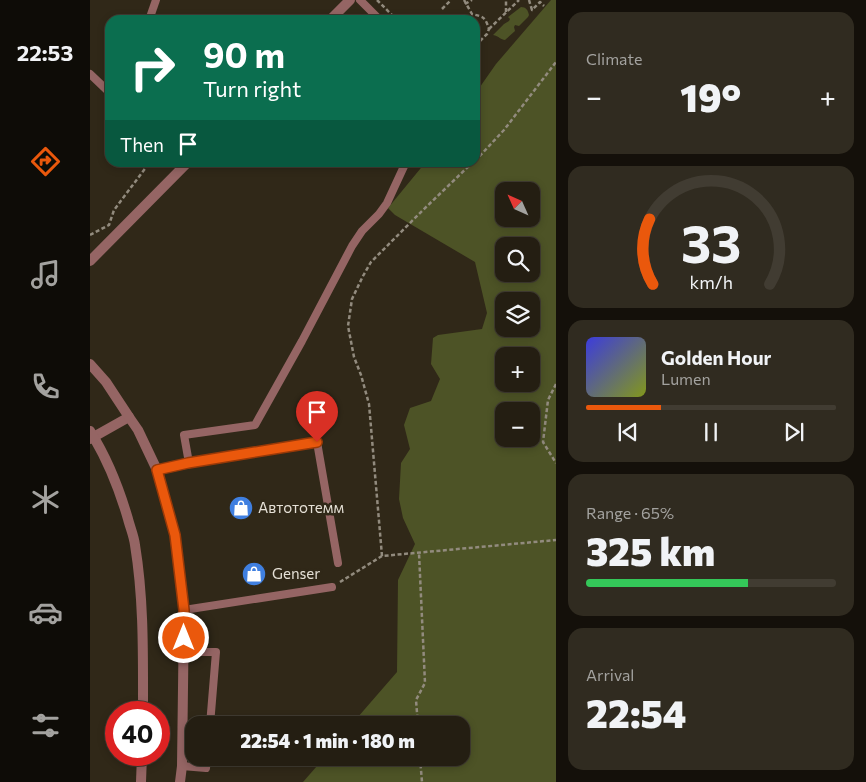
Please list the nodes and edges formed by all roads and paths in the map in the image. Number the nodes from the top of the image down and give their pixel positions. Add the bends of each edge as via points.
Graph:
1 (156, 0) edge
2 (350, 0) edge
3 (360, 0) edge
4 (377, 0) edge
5 (451, 0) edge
6 (472, 0) edge
7 (505, 0) edge
8 (519, 0) edge
9 (529, 0) edge
10 (465, 2) edge
11 (544, 6) dead end
12 (442, 9) dead end
13 (506, 12) junction
14 (151, 15) edge
15 (335, 15) edge
16 (375, 15) edge
17 (392, 15) edge
18 (478, 15) edge
19 (480, 15) edge
20 (489, 29) junction
21 (480, 41) edge
22 (556, 62) edge
23 (90, 74) edge
24 (105, 88) edge
25 (480, 156) edge
26 (146, 167) edge
27 (182, 167) edge
28 (404, 167) edge
29 (469, 167) edge
30 (90, 235) edge
31 (90, 261) edge
32 (90, 364) edge
33 (556, 384) edge
34 (130, 416) junction
35 (91, 436) edge
36 (317, 442) joint
37 (188, 463) junction
38 (556, 463) edge
39 (157, 470) junction
40 (556, 540) edge
41 (420, 553) junction
42 (382, 556) junction
43 (338, 563) dead end
44 (332, 586) joint
45 (184, 610) junction
46 (184, 652) junction
47 (143, 701) edge
48 (211, 716) edge
49 (417, 716) edge
50 (142, 766) edge
51 (182, 766) junction
52 (206, 766) edge
53 (421, 766) edge
54 (141, 782) edge
55 (180, 782) edge
56 (422, 782) edge

1 - 14 lane
2 - 15 street
3 - 16 lane
4 - 17 path
5 - 12 path
6 - 10 path
7 - 13 path
8 - 13 path
9 - 11 path via 532,10 540,2
10 - 18 path via 472,14
13 - 20 path
19 - 20 path
20 - 21 path
22 - 25 path
23 - 24 lane
26 - 30 path via 114,210 109,225
27 - 31 street
28 - 37 lane via 387,203 352,246 255,424 184,435
29 - 42 path via 371,262 352,298 348,326 369,404
32 - 34 street
33 - 38 path via 548,400 543,442
34 - 35 street
34 - 39 street
35 - 47 street via 108,463 135,542 143,623
36 - 37 street
36 - 43 lane
37 - 39 street
39 - 45 street via 175,535
40 - 41 path
41 - 42 path
41 - 49 path via 425,683 416,700
42 - 44 path
44 - 45 lane
45 - 46 street
46 - 48 lane via 216,652
46 - 51 street
50 - 54 street
51 - 52 lane
51 - 55 street
53 - 56 path

